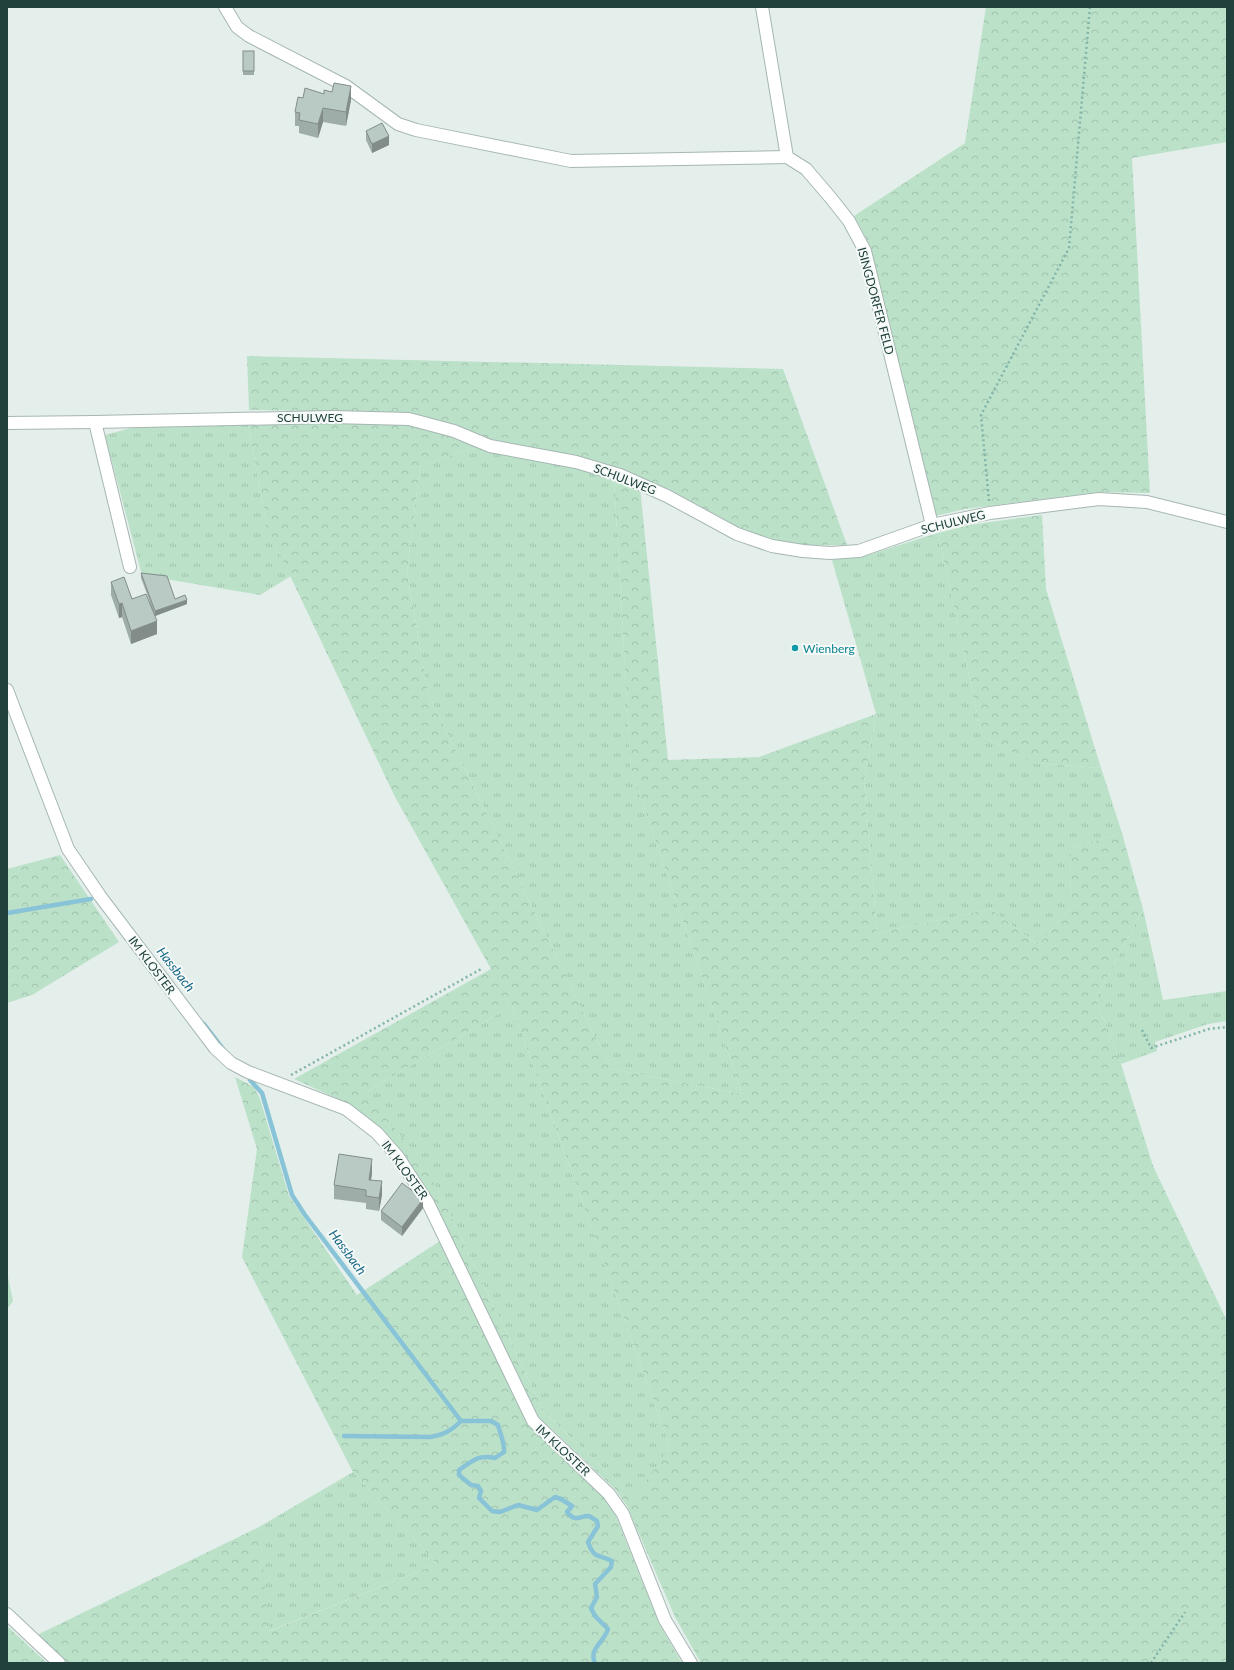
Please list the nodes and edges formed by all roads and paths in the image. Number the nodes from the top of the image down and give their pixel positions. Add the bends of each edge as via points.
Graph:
1 (225, 7) edge
2 (762, 7) edge
3 (1090, 7) edge
4 (787, 157) junction
5 (95, 422) junction
6 (7, 423) edge
7 (990, 513) junction
8 (1227, 522) edge
9 (932, 525) junction
10 (130, 567) dead end
11 (7, 690) edge
12 (483, 968) dead end
13 (1227, 1027) edge
14 (1142, 1030) dead end
15 (283, 1087) junction
16 (1185, 1612) dead end
17 (7, 1614) edge
18 (58, 1663) edge
19 (691, 1663) edge
20 (1151, 1663) edge

1 - 4 street via 237,27 249,36 346,86 398,124 416,130 571,161
2 - 4 street
3 - 7 path via 1069,248 981,414
4 - 9 street, ISINGDORFER FELD via 806,169 830,197 849,221 865,250
5 - 6 street, SCHULWEG
5 - 9 street, SCHULWEG via 332,417 409,419 454,431 490,446 576,462 620,475 667,496 737,534 772,546 830,553 859,551
5 - 10 street
7 - 8 street, SCHULWEG via 1099,499 1147,502
7 - 9 street, SCHULWEG
11 - 15 street, IM KLOSTER via 68,849 100,896 215,1048 231,1063
12 - 15 path via 288,1077
13 - 14 path via 1209,1029 1150,1048
15 - 19 street, IM KLOSTER via 346,1109 377,1133 398,1157 428,1203 533,1421 609,1494 623,1514 665,1620
16 - 20 path
17 - 18 street

